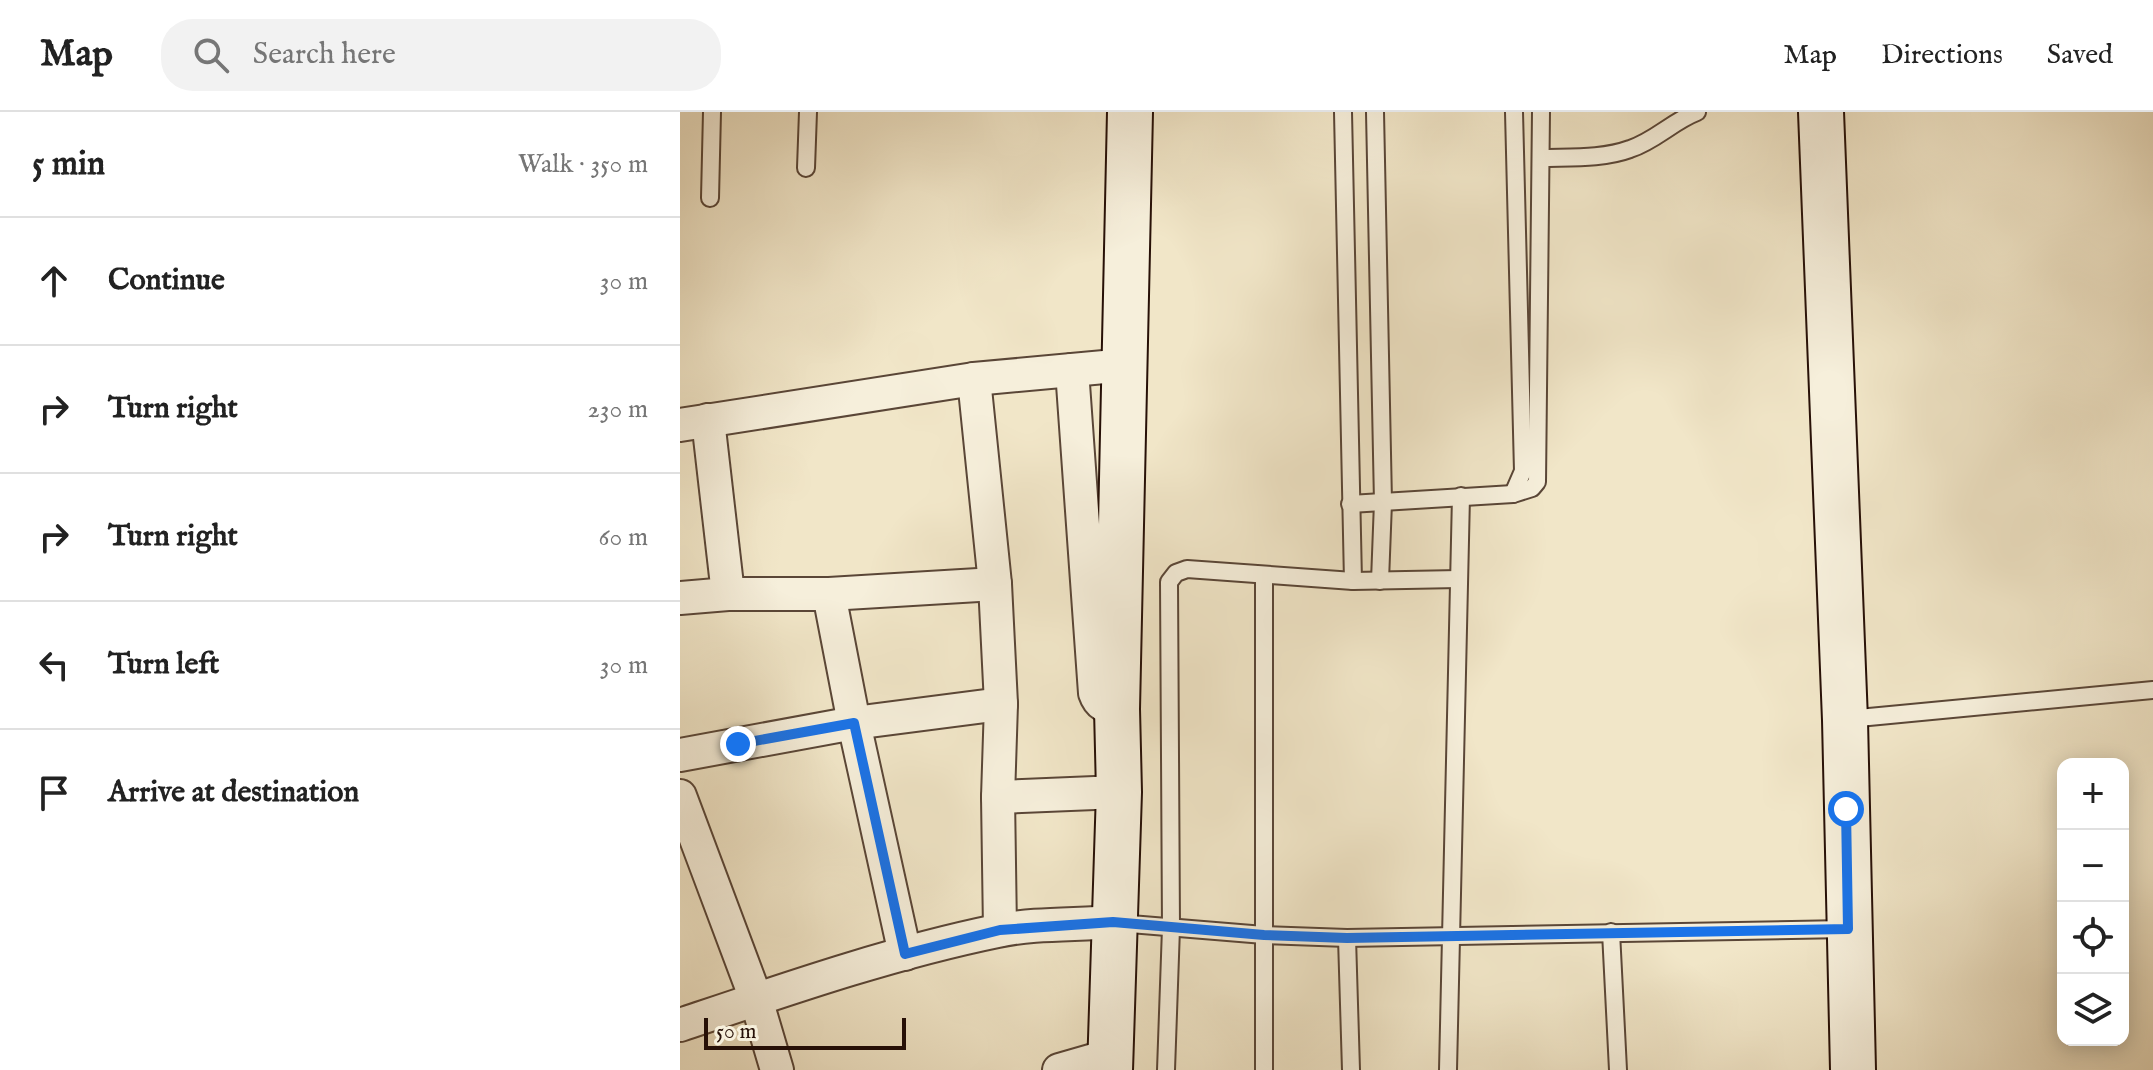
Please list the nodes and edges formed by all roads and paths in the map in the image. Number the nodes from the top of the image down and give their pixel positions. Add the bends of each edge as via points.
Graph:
1 (712, 112) edge
2 (808, 112) edge
3 (1130, 112) edge
4 (1343, 112) edge
5 (1375, 112) edge
6 (1514, 112) edge
7 (1541, 112) edge
8 (1697, 112) edge
9 (1821, 112) edge
10 (1541, 158) junction
11 (806, 168) dead end
12 (710, 198) dead end
13 (1126, 365) junction
14 (1072, 370) junction
15 (974, 379) junction
16 (694, 423) edge
17 (1513, 494) junction
18 (1461, 496) junction
19 (1383, 502) junction
20 (1350, 504) junction
21 (1264, 576) junction
22 (1459, 579) junction
23 (1353, 581) junction
24 (1380, 581) junction
25 (995, 584) junction
26 (728, 594) junction
27 (829, 594) junction
28 (680, 598) edge
29 (2153, 690) edge
30 (1001, 704) junction
31 (1117, 709) junction
32 (1845, 720) junction
33 (854, 723) junction
34 (680, 755) edge
35 (1119, 792) junction
36 (680, 796) edge
37 (998, 797) junction
38 (1113, 922) junction
39 (1171, 928) junction
40 (1848, 929) junction
41 (1000, 930) junction
42 (1611, 932) junction
43 (1451, 934) junction
44 (1264, 935) junction
45 (1347, 938) junction
46 (905, 954) junction
47 (756, 999) junction
48 (680, 1025) edge
49 (1111, 1063) edge
50 (777, 1070) edge
51 (1059, 1070) edge
52 (1166, 1070) edge
53 (1264, 1070) edge
54 (1351, 1070) edge
55 (1448, 1070) edge
56 (1618, 1070) edge
57 (1853, 1070) edge

1 - 12 lane
2 - 11 lane
3 - 13 street
4 - 20 lane
5 - 19 lane
6 - 17 lane via 1523,471
7 - 10 lane
8 - 10 lane via 1630,149
9 - 32 street
10 - 17 lane via 1538,475 1532,488
13 - 14 street
13 - 31 street
14 - 15 street
14 - 31 street via 1095,693 1104,706
15 - 16 street
15 - 25 street
16 - 26 street
17 - 18 lane
18 - 19 lane
18 - 22 lane
19 - 20 lane
19 - 24 lane
20 - 23 lane
21 - 23 lane
21 - 39 lane via 1187,569 1169,582
21 - 44 lane
22 - 24 lane
22 - 43 lane
23 - 24 lane
25 - 27 street
25 - 30 street
26 - 27 street
26 - 28 street
27 - 33 street
29 - 32 lane
30 - 33 street
30 - 37 street
31 - 35 street
32 - 40 street
33 - 34 street
33 - 46 street
35 - 37 street
35 - 38 street
36 - 47 street
37 - 41 street
38 - 39 lane
38 - 41 street
38 - 49 street
39 - 44 lane
39 - 52 lane
40 - 42 lane
40 - 57 street
41 - 46 street
42 - 43 lane
42 - 56 lane
43 - 45 lane
43 - 55 lane
44 - 45 lane
44 - 53 lane
45 - 54 lane
46 - 47 street
47 - 48 street
47 - 50 street
49 - 51 street

